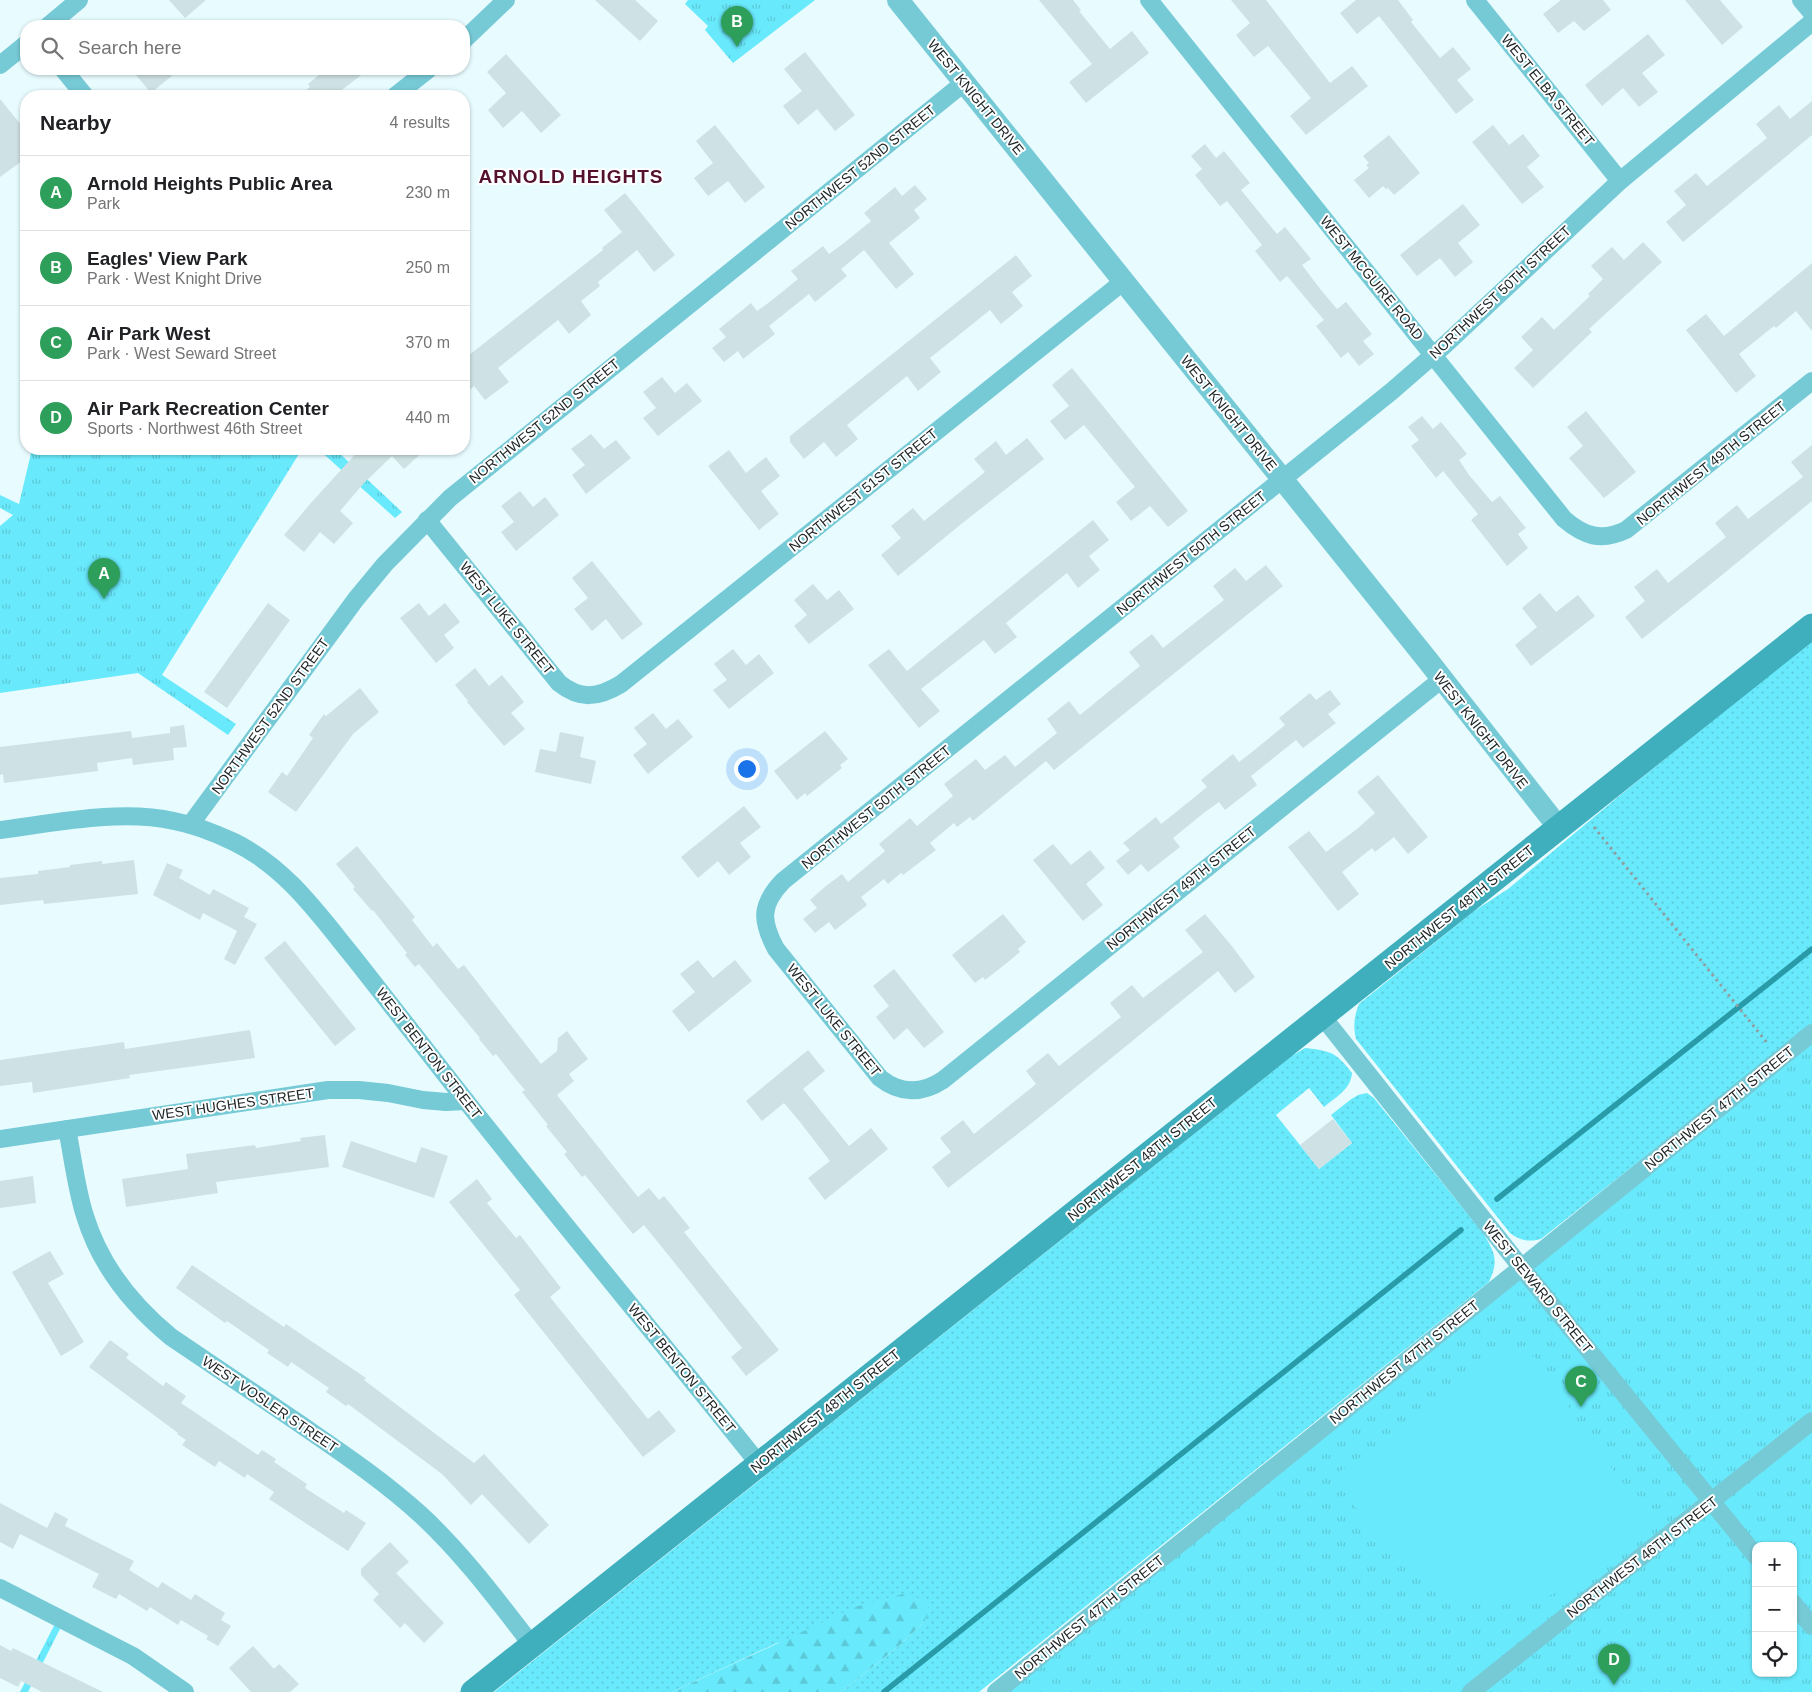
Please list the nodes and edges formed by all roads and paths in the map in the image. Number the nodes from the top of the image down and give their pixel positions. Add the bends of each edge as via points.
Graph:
1 (79, 0) edge
2 (506, 0) edge
3 (898, 0) edge
4 (1149, 0) edge
5 (1475, 0) edge
6 (1802, 0) edge
7 (1812, 13) edge
8 (55, 20) edge
9 (1812, 22) edge
10 (470, 34) edge
11 (20, 49) edge
12 (0, 65) edge
13 (68, 75) edge
14 (421, 75) edge
15 (965, 82) junction
16 (80, 90) edge
17 (403, 90) edge
18 (1620, 181) junction
19 (1124, 281) junction
20 (1433, 355) junction
21 (1812, 382) edge
22 (1283, 480) junction
23 (427, 520) junction
24 (1606, 536) joint
25 (1812, 626) edge
26 (1442, 679) junction
27 (599, 694) joint
28 (1590, 822) dead end
29 (190, 825) junction
30 (1558, 828) junction
31 (0, 830) edge
32 (766, 929) joint
33 (1322, 1016) junction
34 (1812, 1033) edge
35 (1768, 1044) dead end
36 (917, 1091) joint
37 (466, 1101) junction
38 (67, 1129) junction
39 (0, 1139) edge
40 (1521, 1267) junction
41 (1812, 1421) edge
42 (759, 1464) junction
43 (1712, 1502) junction
44 (1752, 1551) edge
45 (0, 1588) edge
46 (1797, 1608) edge
47 (1812, 1626) edge
48 (532, 1644) junction
49 (186, 1692) edge
50 (473, 1692) edge
51 (996, 1692) edge
52 (1471, 1692) edge

1 - 8 street
2 - 10 street
3 - 15 street, WEST KNIGHT DRIVE
4 - 20 street, WEST MCGUIRE ROAD
5 - 18 street, WEST ELBA STREET
6 - 7 street
9 - 18 street, NORTHWEST 50TH STREET
11 - 12 street
13 - 16 street
14 - 17 street
15 - 19 street, WEST KNIGHT DRIVE
15 - 23 street, NORTHWEST 52ND STREET via 474,477
18 - 20 street, NORTHWEST 50TH STREET
19 - 22 street, WEST KNIGHT DRIVE
19 - 27 street, NORTHWEST 51ST STREET via 621,684
20 - 22 street, NORTHWEST 50TH STREET
20 - 24 street, WEST MCGUIRE ROAD via 1564,519 1583,533
21 - 24 street, NORTHWEST 49TH STREET via 1632,526
22 - 26 street, WEST KNIGHT DRIVE
22 - 32 street, NORTHWEST 50TH STREET via 783,881 773,891 768,903
23 - 27 street, WEST LUKE STREET via 559,683 573,692 590,696
23 - 29 street, NORTHWEST 52ND STREET via 356,599
25 - 30 main road, NORTHWEST 48TH STREET
26 - 30 street, WEST KNIGHT DRIVE
26 - 36 street, NORTHWEST 49TH STREET via 943,1080
28 - 35 path
29 - 31 street, WEST BENTON STREET via 158,818 118,816
29 - 37 street, WEST BENTON STREET via 237,844 269,864 291,883
30 - 33 main road, NORTHWEST 48TH STREET
32 - 36 street, WEST LUKE STREET via 776,949 875,1073 894,1088
33 - 40 street, WEST SEWARD STREET
33 - 42 main road, NORTHWEST 48TH STREET
34 - 40 street, NORTHWEST 47TH STREET
37 - 38 street, WEST HUGHES STREET via 446,1102 359,1090 328,1090
37 - 42 street, WEST BENTON STREET
38 - 39 street, WEST HUGHES STREET
38 - 48 street, WEST VOSLER STREET via 80,1199 92,1235 114,1276 134,1304 171,1337 386,1485 455,1550
40 - 43 street, WEST SEWARD STREET
40 - 51 street, NORTHWEST 47TH STREET
41 - 43 street, NORTHWEST 46TH STREET
42 - 48 main road, NORTHWEST 48TH STREET
43 - 44 street, WEST SEWARD STREET
43 - 52 street, NORTHWEST 46TH STREET
45 - 49 street via 133,1656
46 - 47 street
48 - 50 main road, NORTHWEST 48TH STREET

